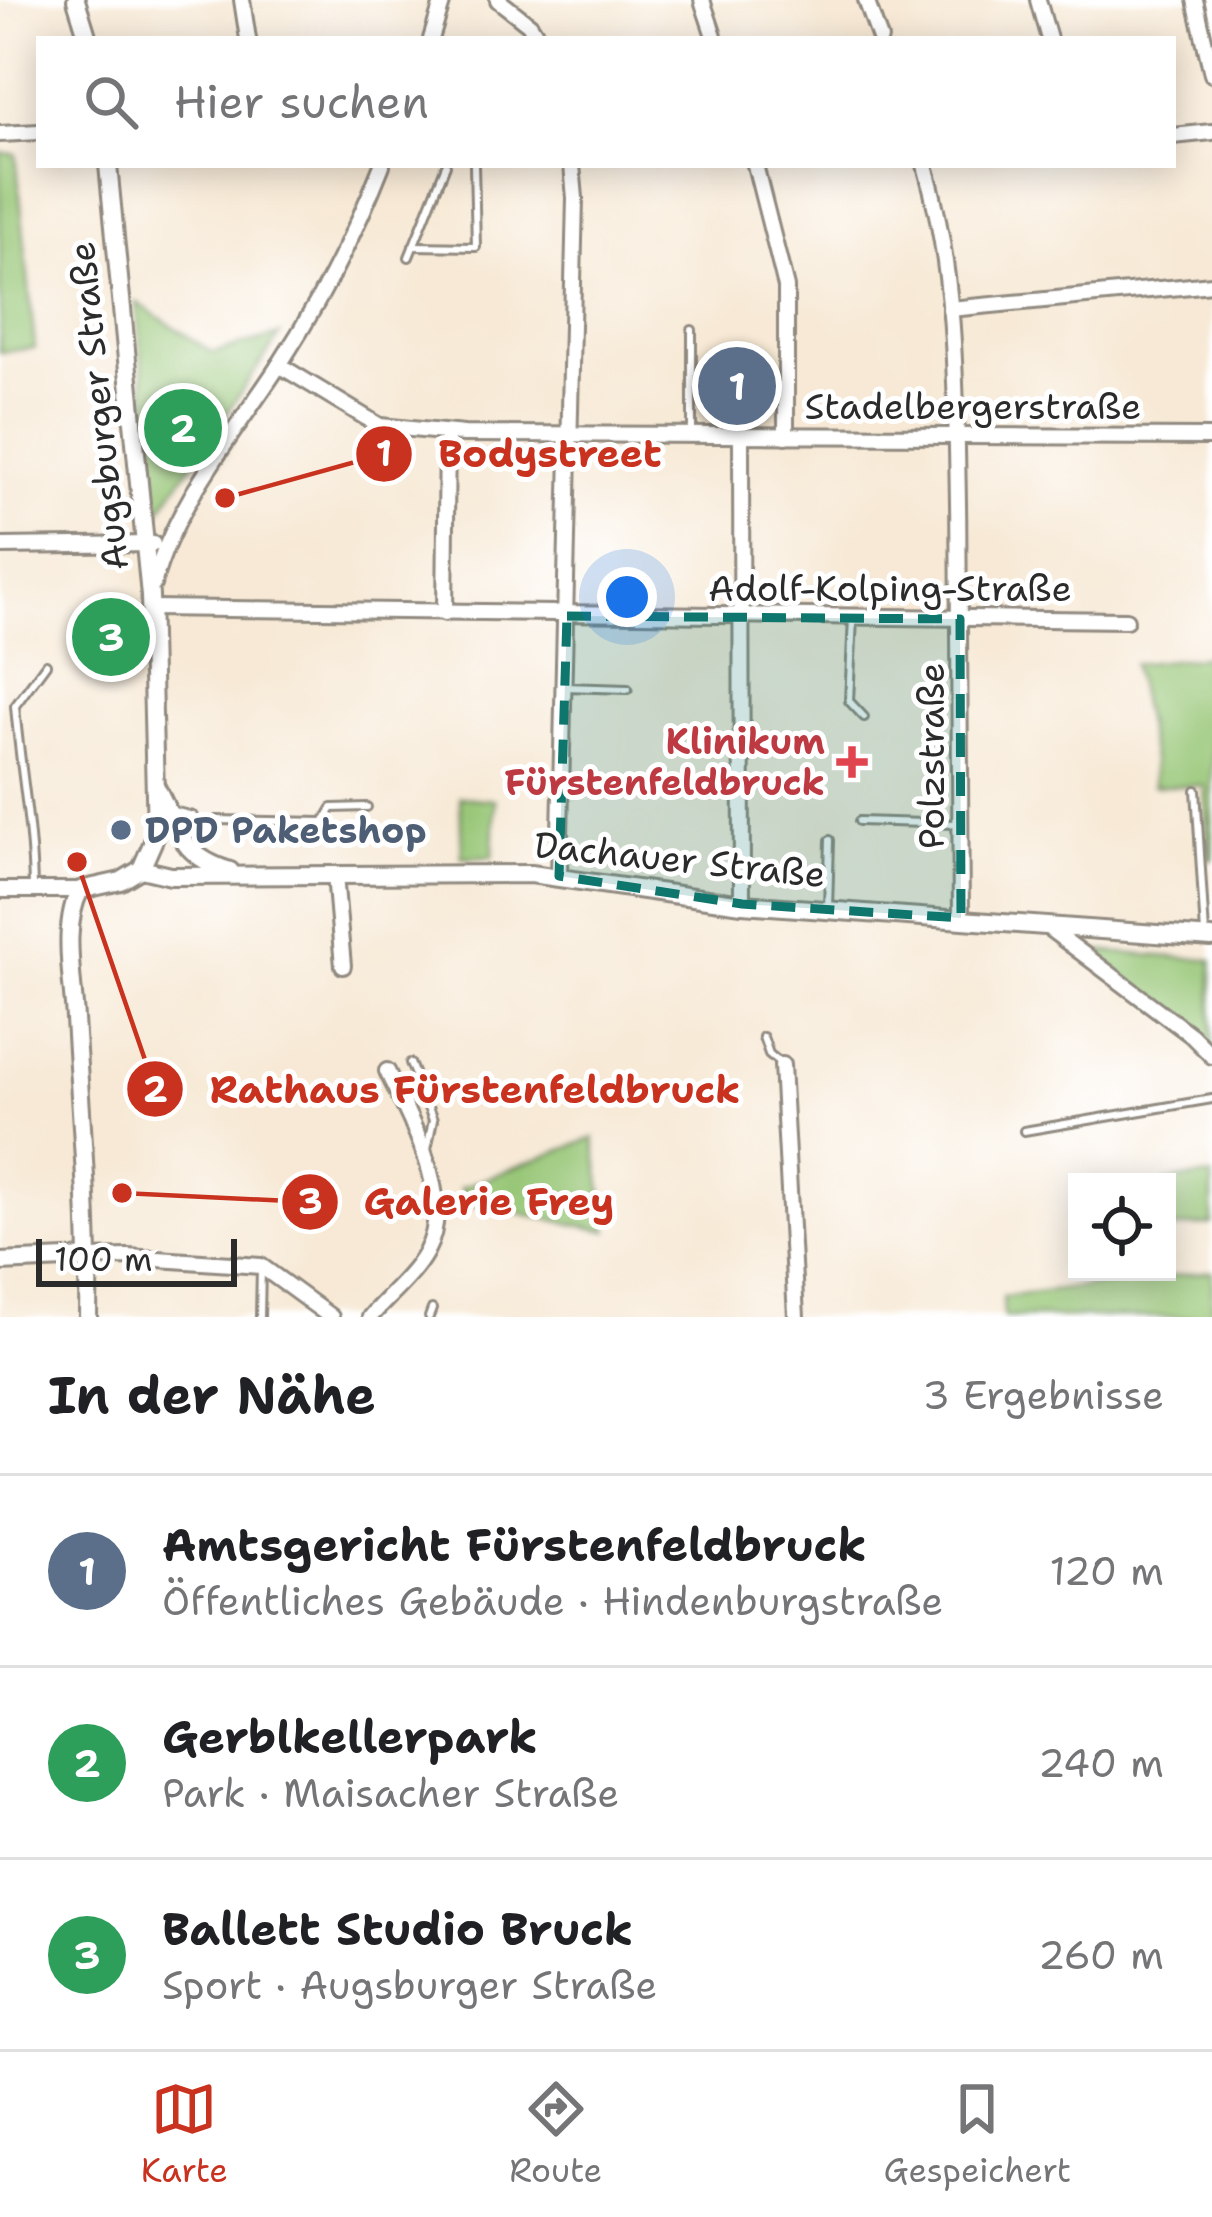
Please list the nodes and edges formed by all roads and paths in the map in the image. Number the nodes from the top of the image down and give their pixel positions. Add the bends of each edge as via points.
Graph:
1 (76, 0) edge
2 (242, 0) edge
3 (443, 0) edge
4 (702, 0) edge
5 (866, 0) edge
6 (1039, 0) edge
7 (1195, 0) edge
8 (503, 1) edge
9 (87, 36) edge
10 (248, 36) edge
11 (432, 36) edge
12 (536, 36) edge
13 (714, 36) edge
14 (879, 36) edge
15 (1048, 36) edge
16 (1212, 74) edge
17 (36, 132) edge
18 (1212, 132) edge
19 (0, 134) edge
20 (1176, 136) edge
21 (108, 168) edge
22 (381, 168) edge
23 (445, 168) edge
24 (474, 168) edge
25 (572, 168) edge
26 (755, 168) edge
27 (927, 168) edge
28 (413, 246) junction
29 (409, 256) dead end
30 (1212, 284) edge
31 (950, 310) junction
32 (692, 329) dead end
33 (279, 365) junction
34 (447, 434) junction
35 (568, 435) junction
36 (957, 435) junction
37 (692, 436) junction
38 (741, 436) junction
39 (786, 436) junction
40 (1212, 437) edge
41 (154, 544) junction
42 (0, 545) edge
43 (150, 602) junction
44 (445, 613) junction
45 (567, 616) junction
46 (742, 617) junction
47 (853, 618) junction
48 (960, 619) junction
49 (1126, 620) dead end
50 (46, 664) dead end
51 (565, 687) junction
52 (628, 689) dead end
53 (864, 717) dead end
54 (154, 784) junction
55 (1196, 790) dead end
56 (367, 807) dead end
57 (168, 810) junction
58 (193, 816) dead end
59 (216, 820) dead end
60 (859, 821) dead end
61 (961, 824) junction
62 (830, 840) dead end
63 (141, 869) junction
64 (335, 875) junction
65 (559, 876) junction
66 (248, 877) junction
67 (0, 890) edge
68 (80, 890) junction
69 (33, 891) junction
70 (742, 904) junction
71 (827, 909) junction
72 (962, 918) junction
73 (1043, 924) junction
74 (1209, 938) edge
75 (344, 965) dead end
76 (763, 1037) dead end
77 (1212, 1056) edge
78 (410, 1063) dead end
79 (782, 1065) joint
80 (387, 1071) dead end
81 (1212, 1100) edge
82 (1024, 1131) dead end
83 (426, 1154) junction
84 (88, 1258) junction
85 (0, 1262) edge
86 (261, 1267) junction
87 (88, 1317) edge
88 (260, 1317) edge
89 (332, 1317) edge
90 (370, 1317) edge
91 (796, 1317) edge

1 - 9 street
2 - 10 street
3 - 11 street
4 - 13 street
5 - 14 street
6 - 15 street
7 - 16 street
8 - 12 street
17 - 19 street
18 - 20 street
21 - 41 street, Augsburger Straße
22 - 33 street
23 - 28 lane
24 - 28 lane via 476,247
25 - 35 street
26 - 39 street via 786,287
27 - 31 street, Polzstraße
28 - 29 lane
30 - 31 street
31 - 36 street, Polzstraße
32 - 37 lane
33 - 34 street, Stadelbergerstraße via 380,426
33 - 41 street
34 - 35 street, Stadelbergerstraße
34 - 44 street
35 - 37 street, Stadelbergerstraße
35 - 45 street
36 - 39 street, Stadelbergerstraße
36 - 40 street, Stadelbergerstraße
36 - 48 street, Polzstraße
37 - 38 street, Stadelbergerstraße
38 - 39 street, Stadelbergerstraße
38 - 46 street
41 - 42 street
41 - 43 street, Augsburger Straße
43 - 44 street, Adolf-Kolping-Straße
43 - 54 street, Augsburger Straße
44 - 45 street, Adolf-Kolping-Straße
45 - 46 street, Adolf-Kolping-Straße
45 - 51 street
46 - 47 street, Adolf-Kolping-Straße
46 - 70 street
47 - 48 street, Adolf-Kolping-Straße
47 - 53 lane via 849,700
48 - 49 street, Adolf-Kolping-Straße
48 - 61 street, Polzstraße
50 - 69 lane via 15,706
51 - 52 lane
51 - 65 street
54 - 57 street, Augsburger Straße
54 - 63 street, Augsburger Straße via 156,835
55 - 74 lane
56 - 59 lane via 332,808 324,822
57 - 58 lane
57 - 66 street, Augsburger Straße via 187,848
60 - 61 lane
61 - 72 street, Polzstraße
62 - 71 lane
63 - 66 street, Dachauer Straße
63 - 68 street
64 - 65 street, Dachauer Straße
64 - 66 street, Dachauer Straße
64 - 75 street
65 - 70 street, Dachauer Straße
67 - 69 street
68 - 69 street
68 - 84 street via 71,958
70 - 71 street, Dachauer Straße
71 - 72 street, Dachauer Straße
72 - 73 street, Dachauer Straße
73 - 74 street, Dachauer Straße
73 - 77 street
76 - 79 lane
78 - 83 lane via 433,1120
79 - 91 street
80 - 83 street
81 - 82 lane
83 - 90 street via 435,1191 430,1246
84 - 85 street
84 - 86 street
84 - 87 street
86 - 88 lane
86 - 89 street

